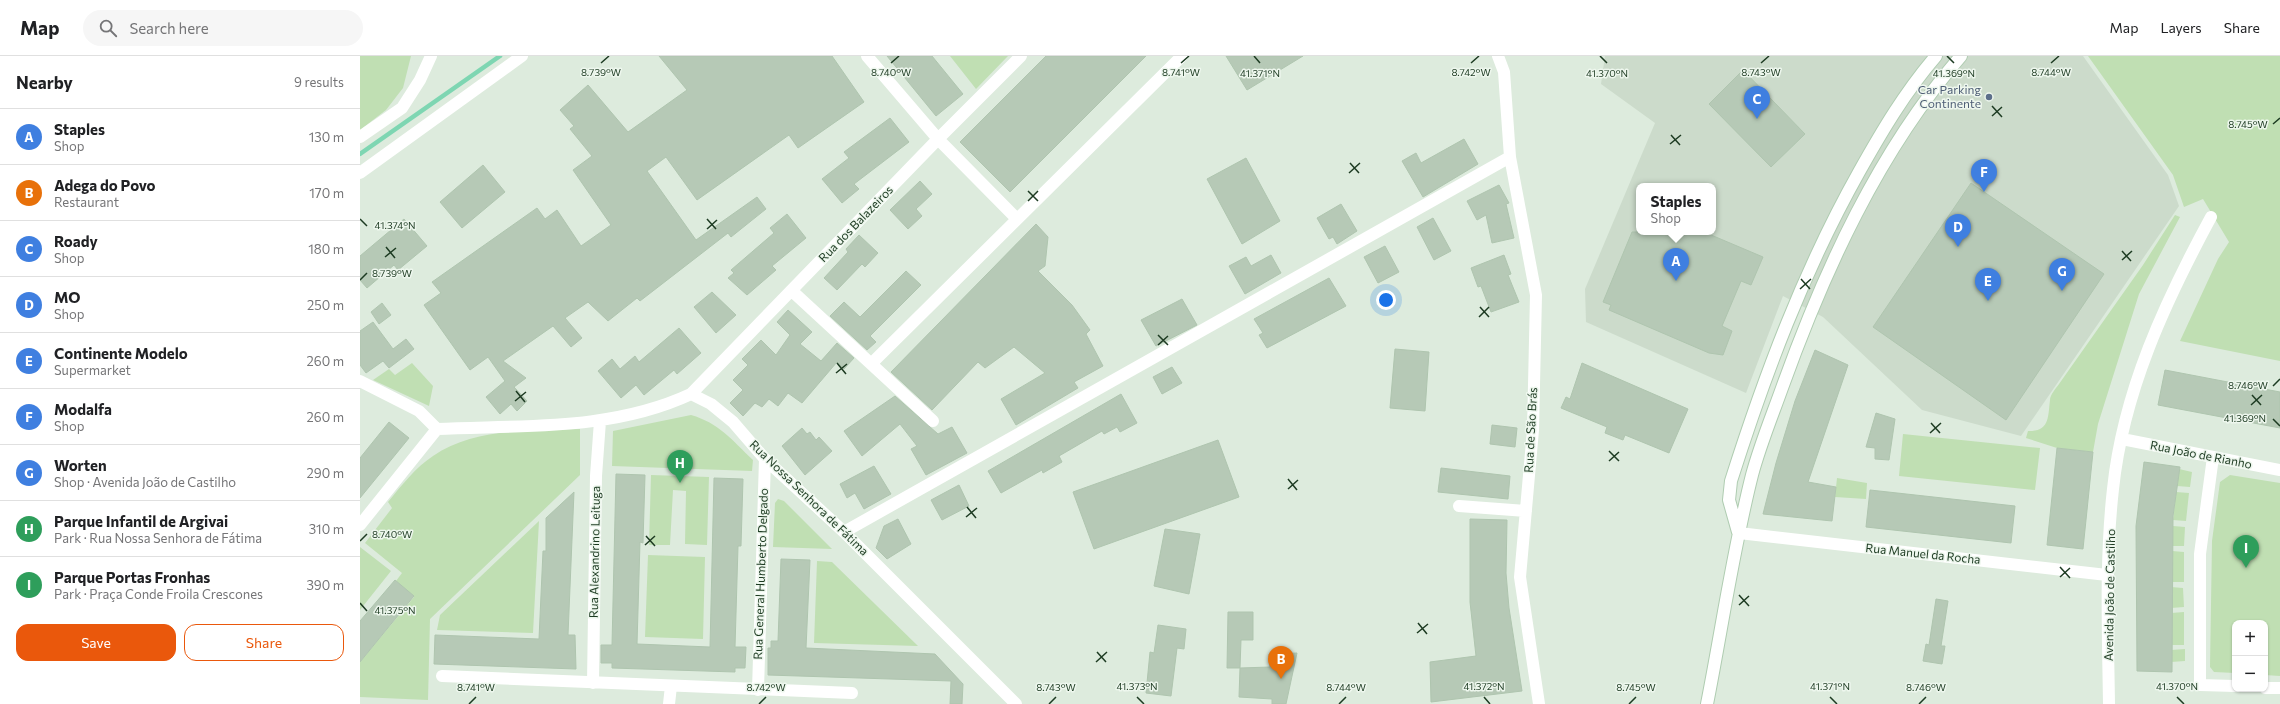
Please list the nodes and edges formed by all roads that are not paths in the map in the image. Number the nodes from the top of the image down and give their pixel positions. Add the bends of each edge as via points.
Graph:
1 (431, 56) edge
2 (522, 56) edge
3 (867, 56) edge
4 (1022, 56) edge
5 (1182, 56) edge
6 (1498, 56) edge
7 (1936, 56) edge
8 (1961, 56) edge
9 (360, 137) edge
10 (938, 139) junction
11 (1510, 157) junction
12 (360, 173) edge
13 (2211, 217) dead end
14 (1017, 219) junction
15 (792, 291) junction
16 (871, 364) junction
17 (360, 381) edge
18 (691, 394) junction
19 (600, 421) junction
20 (933, 421) dead end
21 (437, 429) junction
22 (2122, 440) junction
23 (2213, 457) junction
24 (765, 459) junction
25 (2280, 470) edge
26 (1459, 506) dead end
27 (1526, 511) junction
28 (360, 525) edge
29 (844, 532) junction
30 (1739, 533) junction
31 (2107, 575) junction
32 (442, 676) dead end
33 (593, 683) junction
34 (671, 686) junction
35 (2232, 686) edge
36 (2268, 688) edge
37 (2280, 688) edge
38 (758, 690) junction
39 (852, 693) dead end
40 (669, 704) edge
41 (1016, 704) edge
42 (1539, 704) edge
43 (1707, 704) edge
44 (2109, 704) edge

1 - 9 street via 420,80 402,108
2 - 12 street
3 - 10 street
4 - 10 street, Rua dos Balazeiros
5 - 14 street
6 - 11 street, Rua de São Brás via 1504,72
7 - 30 street via 1878,138 1825,233 1787,318 1731,481 1729,500
8 - 30 street via 1898,141 1836,256 1804,327 1765,437 1753,473
10 - 14 street
10 - 15 street, Rua dos Balazeiros
11 - 27 street, Rua de São Brás via 1536,295 1533,430
11 - 29 street
13 - 22 street, Avenida João de Castilho via 2178,278 2153,334 2136,384
14 - 16 street
15 - 16 street
15 - 18 street, Rua dos Balazeiros
16 - 20 street
17 - 21 street via 419,411
18 - 19 street via 654,410
18 - 24 street, Rua Nossa Senhora de Fátima via 711,404 733,422
19 - 21 street
19 - 33 street, Rua Alexandrino Leituga via 596,476
21 - 28 street
22 - 23 street, Rua João de Rianho
22 - 31 street, Avenida João de Castilho via 2113,488
23 - 25 street, Rua João de Rianho
23 - 35 street via 2200,554 2200,685
24 - 29 street, Rua Nossa Senhora de Fátima
24 - 38 street, Rua General Humberto Delgado
26 - 27 street
27 - 42 street, Rua de São Brás via 1520,577
29 - 41 street, Rua Nossa Senhora de Fátima
30 - 31 street, Rua Manuel da Rocha
30 - 43 street
31 - 44 street, Avenida João de Castilho
32 - 33 street
33 - 34 street
34 - 38 street
34 - 40 street
36 - 37 street
38 - 39 street

